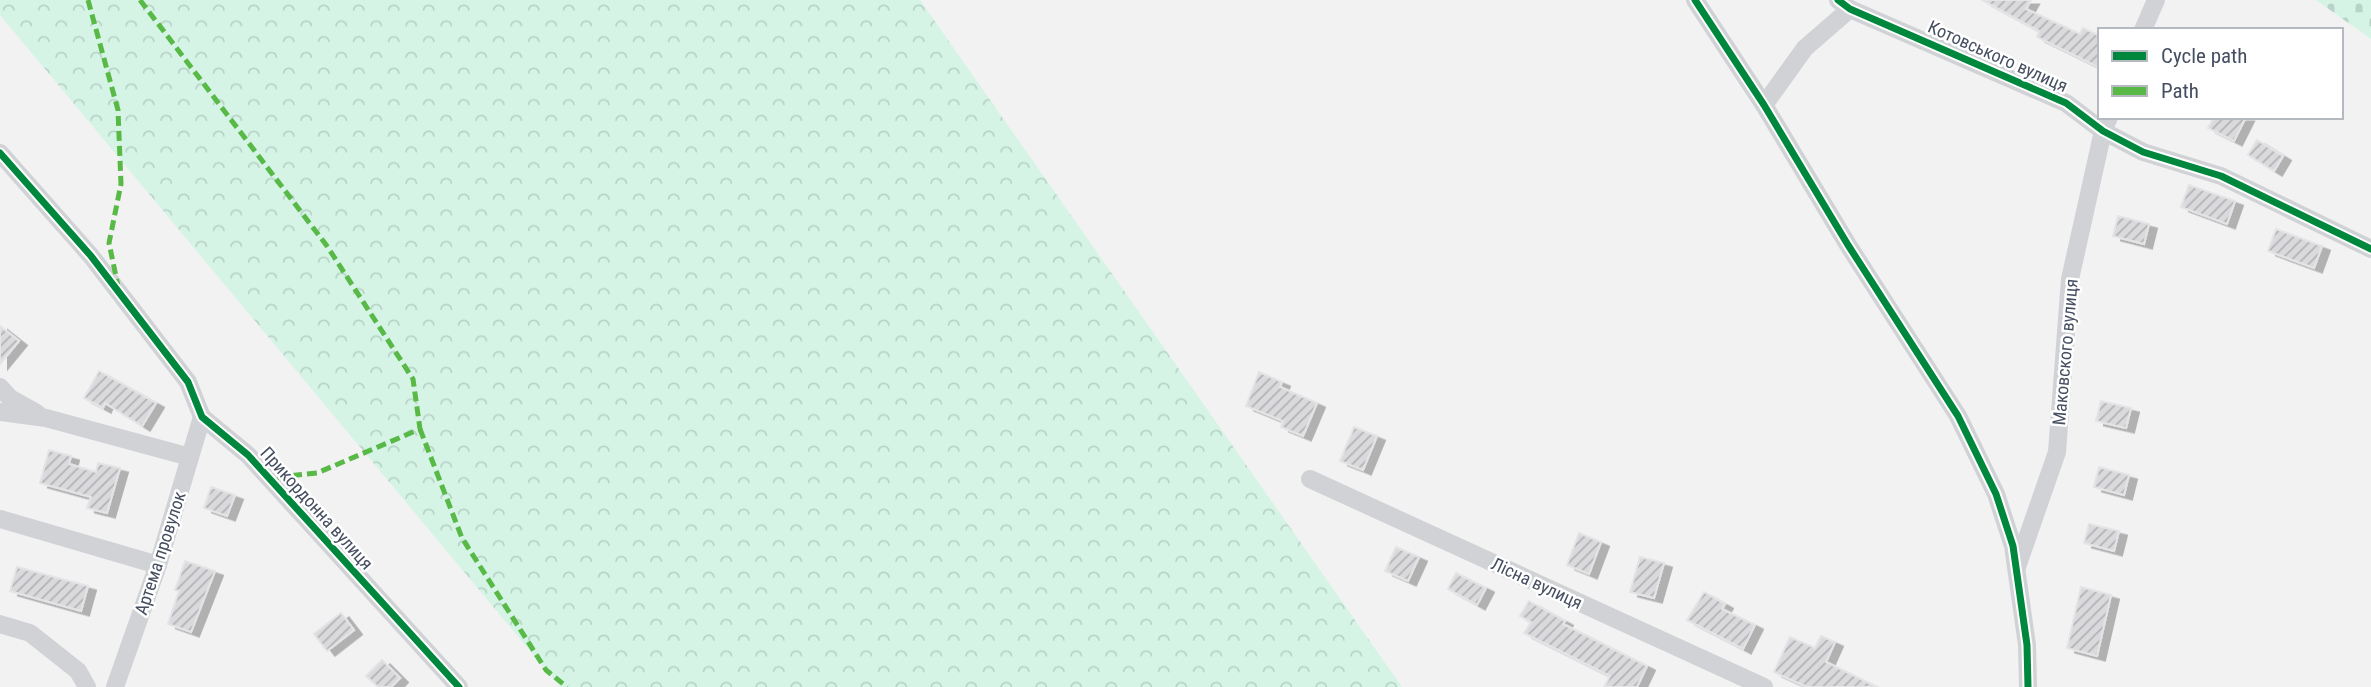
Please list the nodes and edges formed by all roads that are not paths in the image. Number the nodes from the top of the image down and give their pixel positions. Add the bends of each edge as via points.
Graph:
1 (1695, 0) edge
2 (2156, 0) edge
3 (1844, 4) edge
4 (2144, 28) edge
5 (1764, 104) junction
6 (2106, 124) edge
7 (0, 153) edge
8 (2371, 249) edge
9 (0, 387) edge
10 (0, 412) edge
11 (202, 417) junction
12 (46, 418) junction
13 (190, 457) junction
14 (1310, 479) dead end
15 (0, 519) edge
16 (158, 565) junction
17 (2016, 570) junction
18 (0, 624) edge
19 (1733, 680) edge
20 (87, 687) edge
21 (115, 687) edge
22 (459, 687) edge
23 (1764, 687) edge
24 (2028, 687) edge

1 - 5 street
2 - 4 street
3 - 5 street
3 - 6 street, Котовського вулиця
5 - 17 street via 1958,416 1996,494
6 - 8 street, Котовського вулиця via 2143,152 2221,176
6 - 17 street, Маковского вулиця via 2070,279 2057,452
7 - 11 street, Прикордонна вулиця via 91,256 188,382
9 - 12 street via 10,398
10 - 12 street
11 - 13 street, Артема провулок
11 - 22 street, Прикордонна вулиця via 248,455
12 - 13 street
13 - 16 street, Артема провулок
14 - 19 street, Лісна вулиця
15 - 16 street
16 - 21 street, Артема провулок
17 - 24 street
18 - 20 street via 30,633 78,671
19 - 23 street, Лісна вулиця

